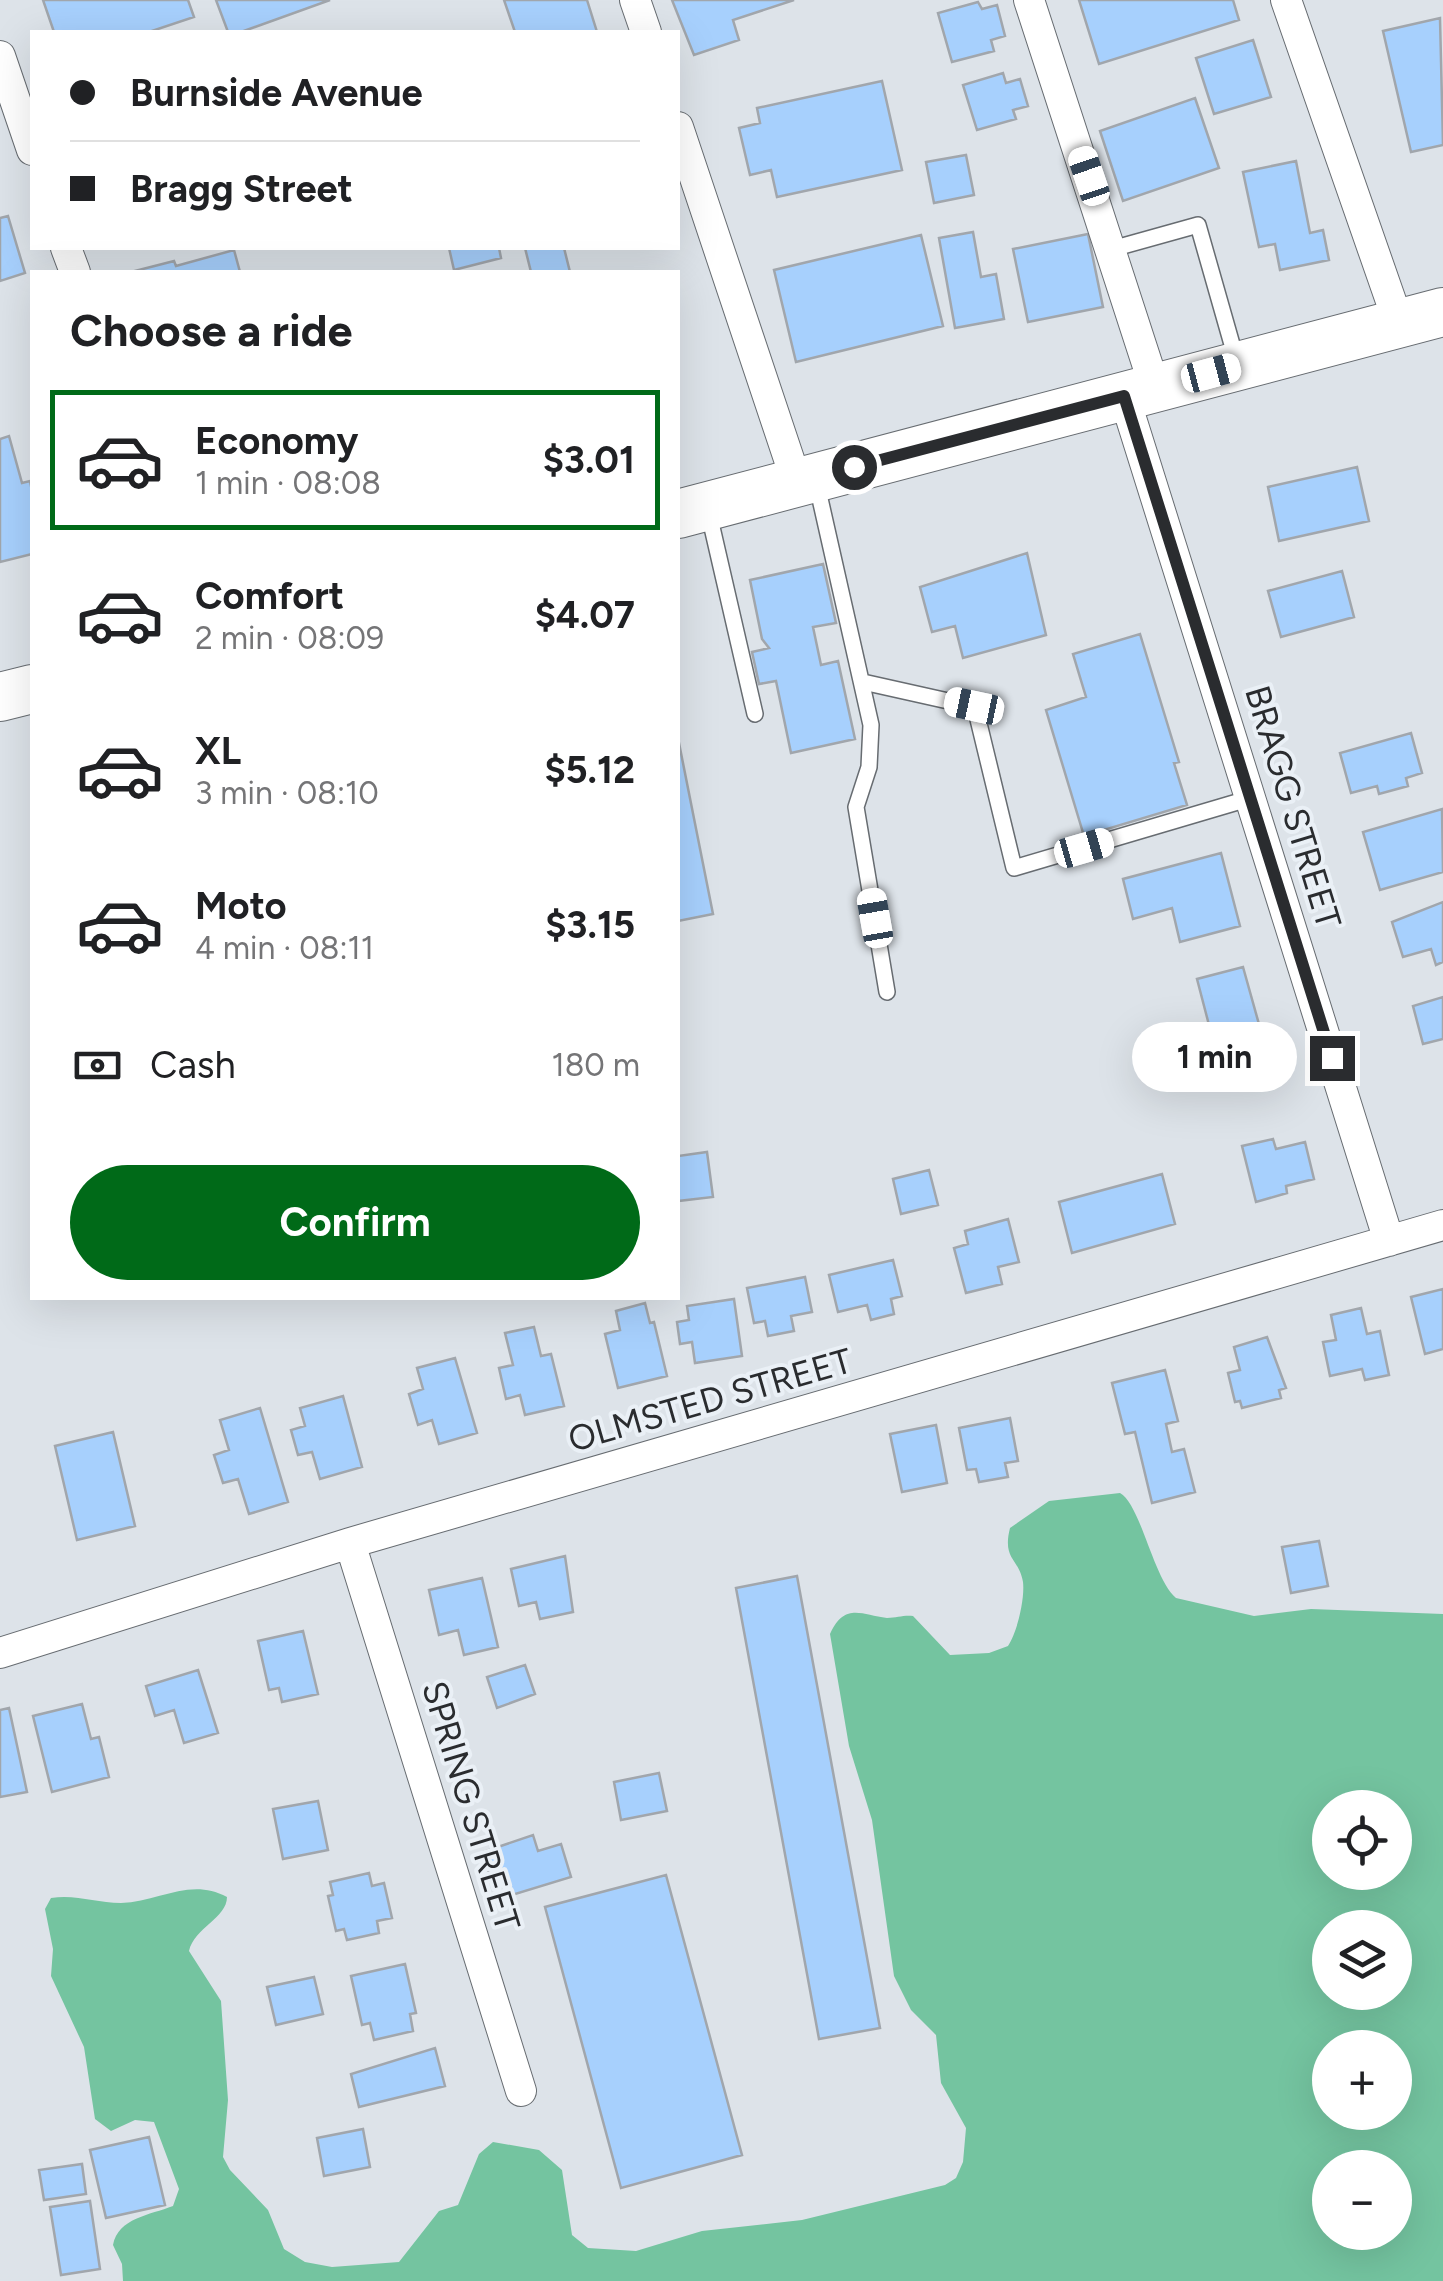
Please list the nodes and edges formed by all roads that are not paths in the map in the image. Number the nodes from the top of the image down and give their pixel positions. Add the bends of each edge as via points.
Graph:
1 (635, 0) edge
2 (1029, 0) edge
3 (1286, 0) edge
4 (645, 30) edge
5 (0, 56) edge
6 (680, 133) edge
7 (30, 144) edge
8 (1112, 249) junction
9 (1421, 318) edge
10 (1238, 366) junction
11 (1140, 392) junction
12 (806, 480) junction
13 (692, 510) edge
14 (862, 682) junction
15 (30, 689) edge
16 (0, 698) edge
17 (755, 714) dead end
18 (1251, 798) junction
19 (888, 992) dead end
20 (1443, 1225) edge
21 (1389, 1242) junction
22 (350, 1543) junction
23 (0, 1653) edge
24 (520, 2091) dead end

1 - 4 street
2 - 8 street, BRAGG STREET
3 - 9 street
5 - 7 street
6 - 12 street
8 - 10 lane via 1198,224
8 - 11 street, BRAGG STREET
9 - 10 main road
10 - 11 main road
11 - 12 main road
11 - 18 street, BRAGG STREET
12 - 13 main road
12 - 14 lane
13 - 17 lane
14 - 18 lane via 974,706 1014,868
14 - 19 lane via 872,725 869,767 856,807
15 - 16 main road
18 - 21 street, BRAGG STREET
20 - 21 street, OLMSTED STREET
21 - 22 street, OLMSTED STREET
22 - 23 street, OLMSTED STREET
22 - 24 street, SPRING STREET

